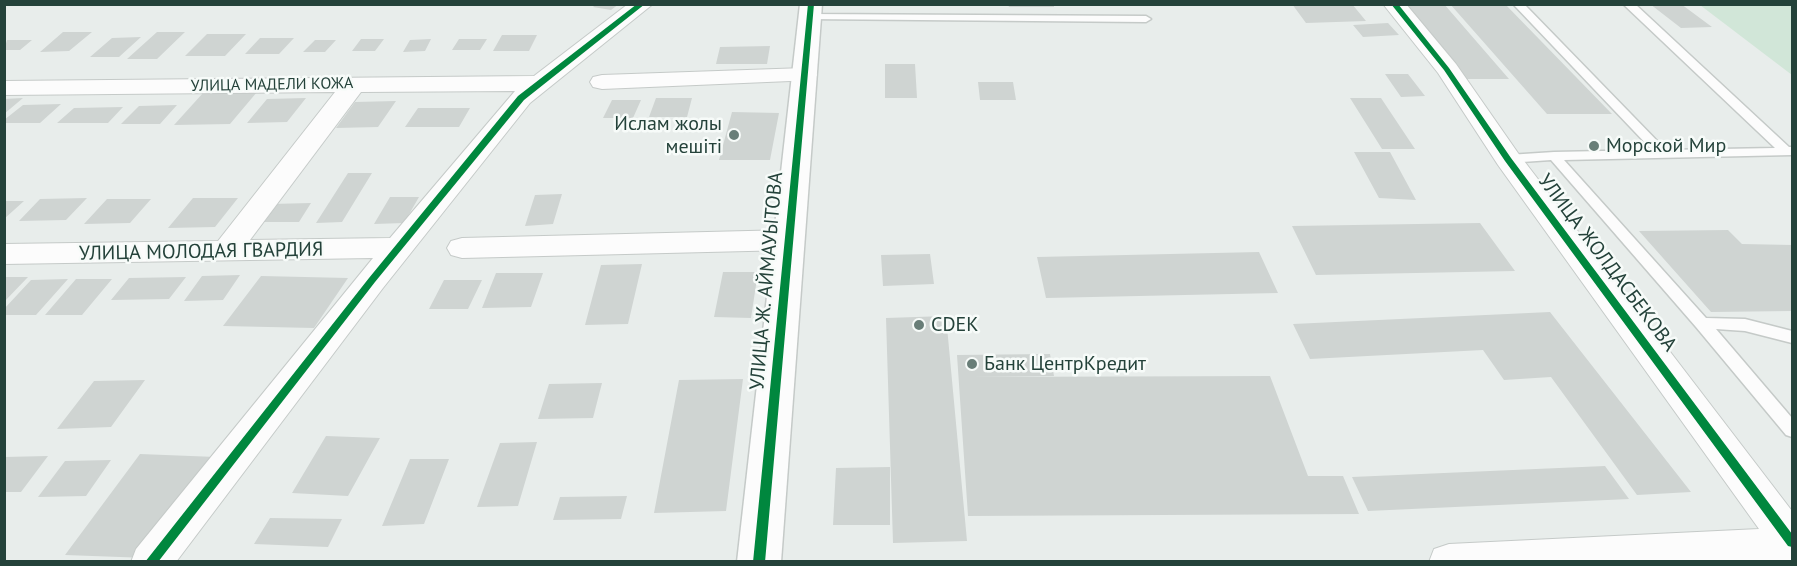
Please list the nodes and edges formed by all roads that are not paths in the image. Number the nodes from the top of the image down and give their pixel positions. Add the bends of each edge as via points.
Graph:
1 (642, 4) edge
2 (1394, 4) edge
3 (1518, 4) edge
4 (1628, 4) edge
5 (810, 11) edge
6 (1146, 19) dead end
7 (805, 75) junction
8 (602, 82) dead end
9 (540, 83) junction
10 (354, 84) junction
11 (4, 88) edge
12 (1789, 151) edge
13 (1663, 154) junction
14 (1554, 156) junction
15 (1508, 159) junction
16 (789, 240) junction
17 (398, 248) junction
18 (462, 249) dead end
19 (225, 252) junction
20 (4, 254) edge
21 (1702, 322) junction
22 (1792, 337) edge
23 (1792, 430) edge
24 (1792, 543) edge
25 (151, 561) edge
26 (759, 561) edge
27 (1449, 561) edge

1 - 9 street
2 - 15 street, УЛИЦА ЖОЛДАСБЕКОВА via 1447,69
3 - 13 lane
4 - 12 lane
5 - 6 lane
5 - 7 street, УЛИЦА Ж. АЙМАУЫТОВА
7 - 8 street
7 - 16 street, УЛИЦА Ж. АЙМАУЫТОВА
9 - 10 street, УЛИЦА МАДЕЛИ КОЖА
9 - 17 street via 521,98
10 - 11 street, УЛИЦА МАДЕЛИ КОЖА
10 - 19 street
12 - 13 lane
13 - 14 lane
14 - 15 lane
14 - 21 lane
15 - 24 street, УЛИЦА ЖОЛДАСБЕКОВА
16 - 18 street
16 - 26 street, УЛИЦА Ж. АЙМАУЫТОВА
17 - 19 street, УЛИЦА МОЛОДАЯ ГВАРДИЯ
17 - 25 street
19 - 20 street, УЛИЦА МОЛОДАЯ ГВАРДИЯ
21 - 22 lane via 1744,325
21 - 23 lane
24 - 27 street

